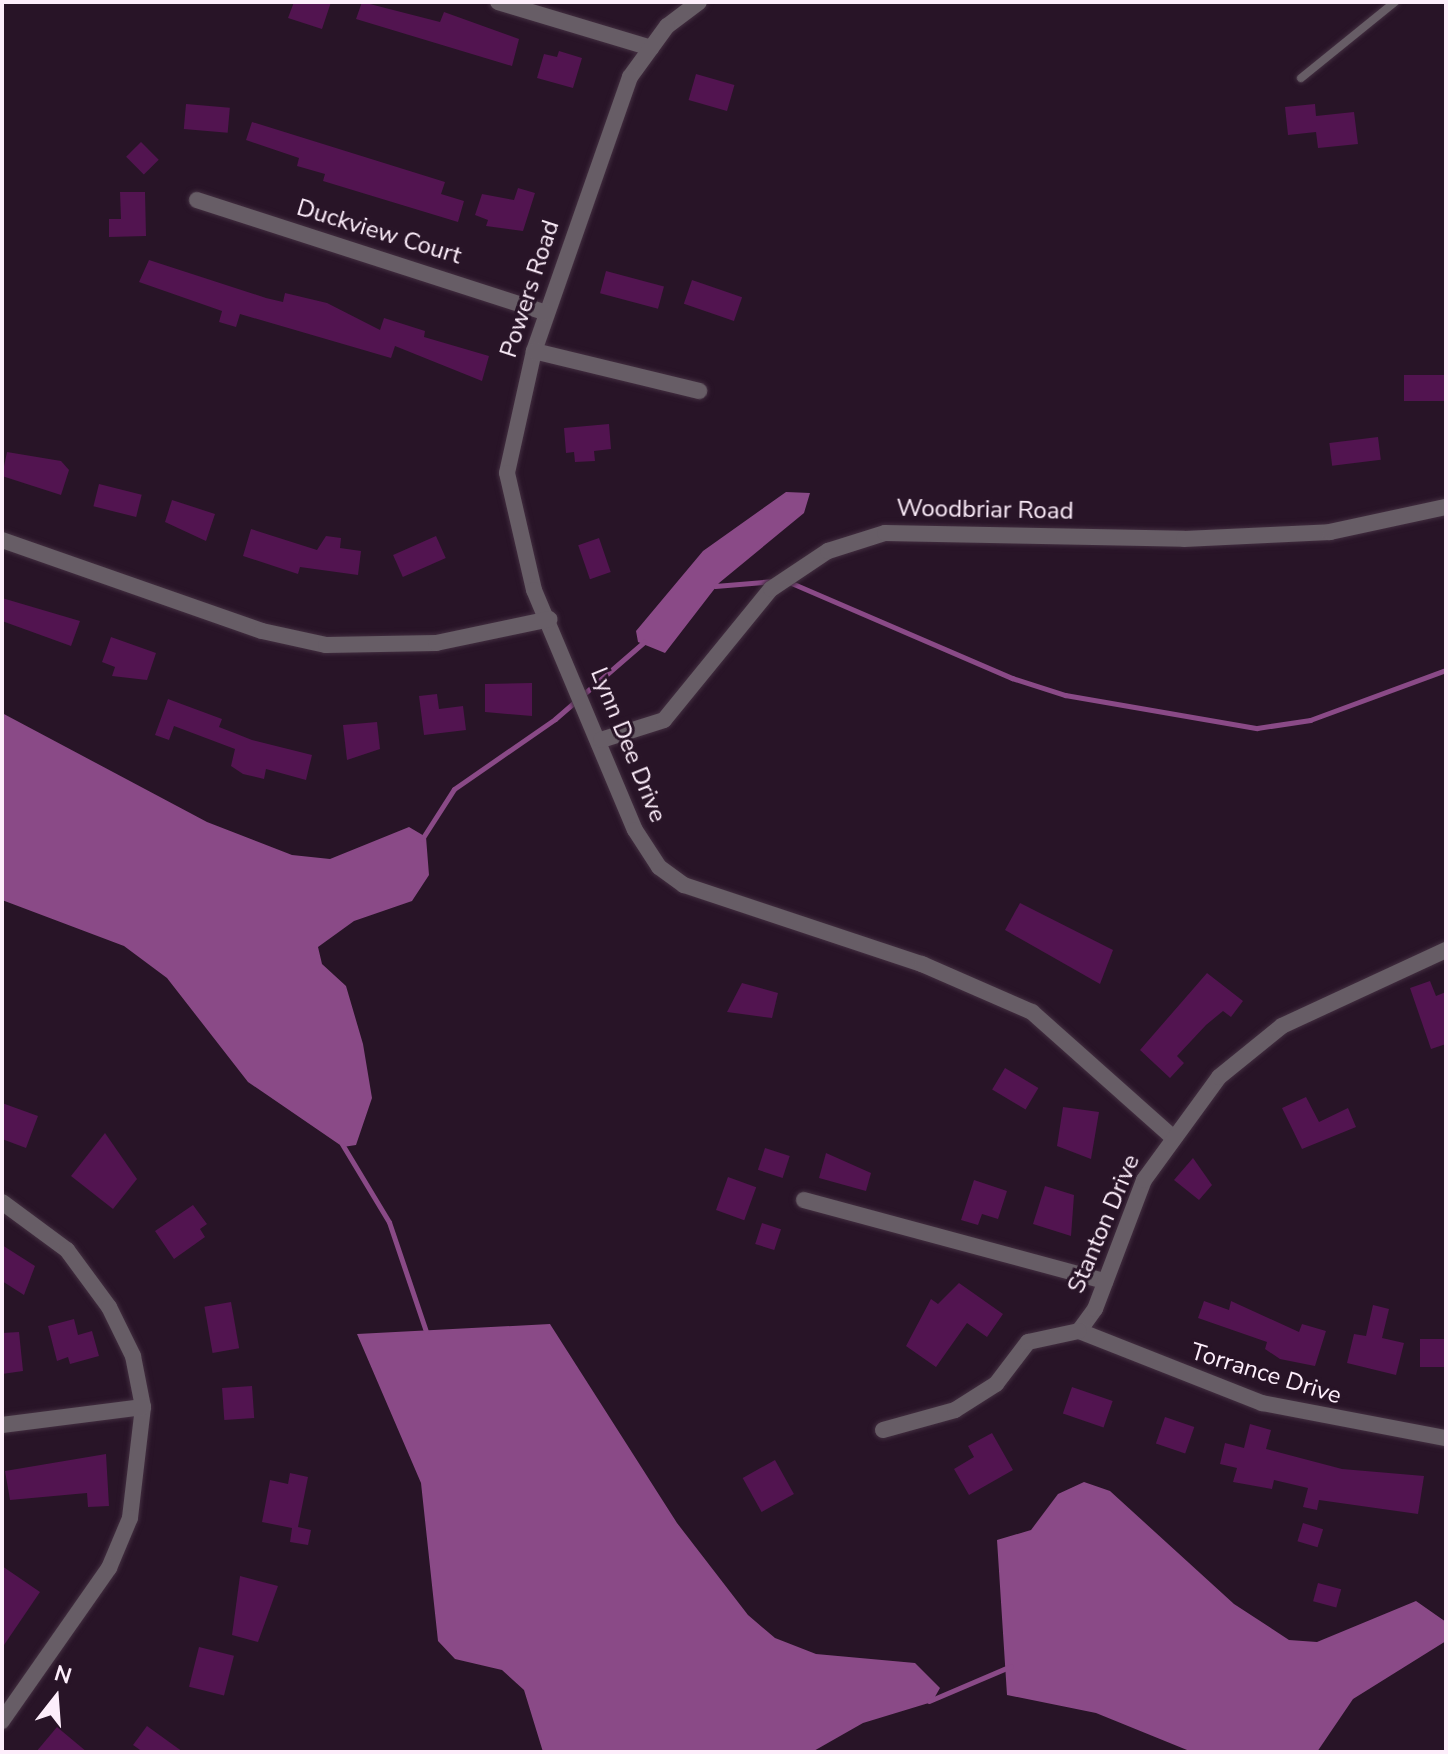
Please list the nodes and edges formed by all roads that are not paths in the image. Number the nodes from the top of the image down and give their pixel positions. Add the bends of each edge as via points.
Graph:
1 (498, 2) edge
2 (699, 2) edge
3 (1395, 2) edge
4 (651, 48) junction
5 (1301, 78) dead end
6 (197, 200) dead end
7 (546, 313) junction
8 (534, 351) junction
9 (699, 391) dead end
10 (1446, 507) edge
11 (2, 540) edge
12 (550, 619) junction
13 (601, 740) junction
14 (1446, 950) edge
15 (1171, 1136) junction
16 (804, 1200) dead end
17 (2, 1202) edge
18 (1105, 1281) junction
19 (1079, 1331) junction
20 (143, 1407) junction
21 (2, 1425) edge
22 (883, 1430) dead end
23 (1446, 1438) edge
24 (2, 1721) edge

1 - 4 street
2 - 4 street, Powers Road
3 - 5 lane
4 - 7 street, Powers Road via 620,101
6 - 7 street, Duckview Court
7 - 8 street, Powers Road
8 - 9 street
8 - 12 street, Powers Road via 507,473 525,563
10 - 13 street, Woodbriar Road via 1315,533 1184,539 885,533 828,551 771,589 664,720
11 - 12 street via 262,631 326,645 424,645
12 - 13 street, Lynn Dee Drive
13 - 15 street, Lynn Dee Drive via 635,830 659,867 684,885 922,964 1032,1012
14 - 15 street, Stanton Drive via 1282,1026 1219,1077
15 - 18 street, Stanton Drive via 1144,1180
16 - 18 street
17 - 20 street via 67,1250 109,1307 133,1356
18 - 19 street, Stanton Drive
19 - 22 street via 1028,1342 996,1384 955,1410
19 - 23 street, Torrance Drive via 1262,1403
20 - 21 street
20 - 24 street via 130,1518 109,1568

